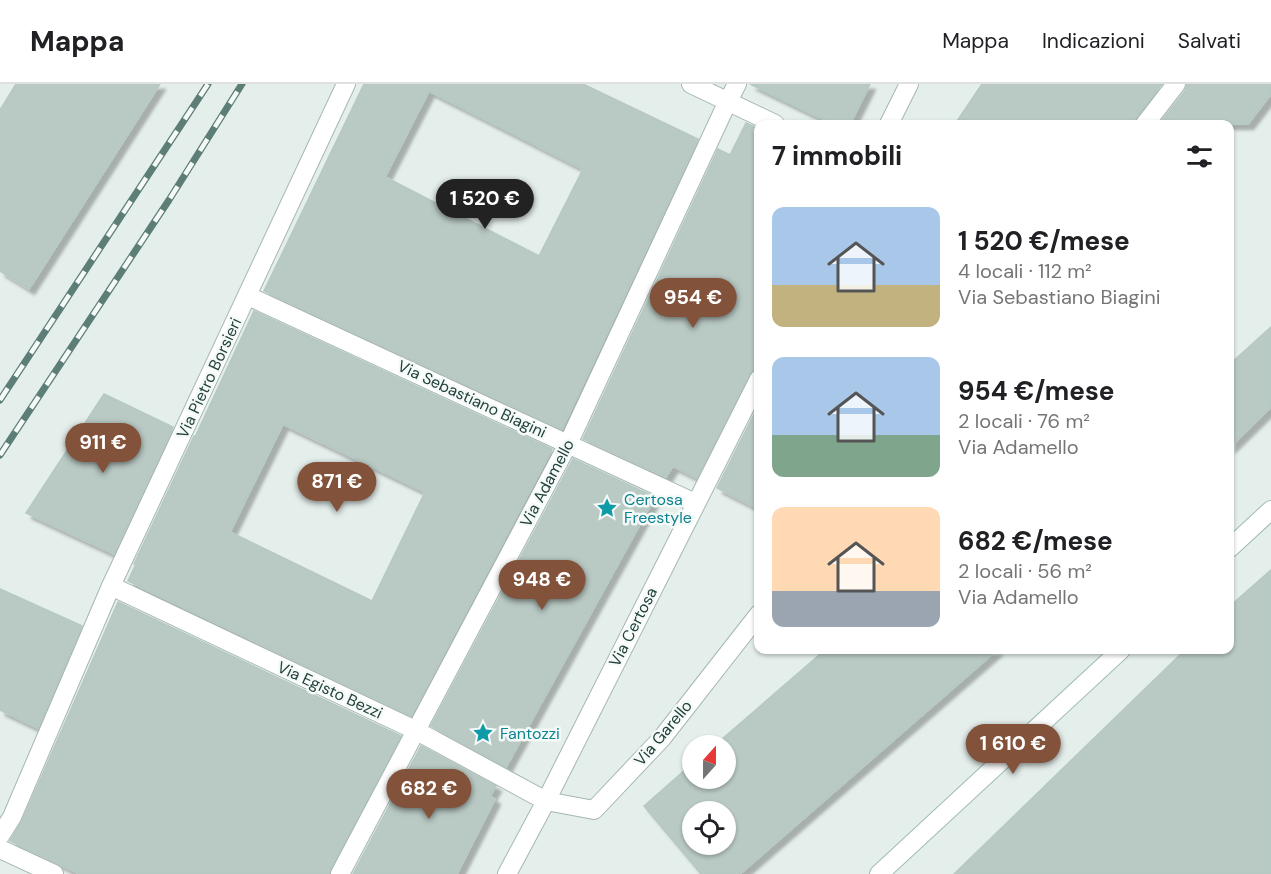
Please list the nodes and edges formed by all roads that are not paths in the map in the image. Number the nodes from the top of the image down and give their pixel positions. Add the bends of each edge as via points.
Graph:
1 (346, 84) edge
2 (691, 84) edge
3 (737, 84) edge
4 (909, 84) edge
5 (1176, 84) edge
6 (728, 102) junction
7 (766, 120) edge
8 (891, 120) edge
9 (1147, 120) edge
10 (248, 296) junction
11 (754, 389) edge
12 (568, 444) junction
13 (695, 503) junction
14 (1271, 510) edge
15 (1234, 544) edge
16 (111, 585) junction
17 (754, 620) edge
18 (1117, 654) edge
19 (416, 730) junction
20 (546, 801) junction
21 (0, 836) edge
22 (0, 849) edge
23 (54, 874) edge
24 (340, 874) edge
25 (507, 874) edge
26 (879, 874) edge

1 - 10 street, Via Pietro Borsieri
2 - 6 street
3 - 6 street, Via Adamello
4 - 8 street
5 - 9 street
6 - 7 street
6 - 12 street, Via Adamello
10 - 12 street, Via Sebastiano Biagini
10 - 16 street, Via Pietro Borsieri
11 - 13 street, Via Certosa
12 - 13 street, Via Sebastiano Biagini
12 - 19 street, Via Adamello
13 - 20 street, Via Certosa
14 - 15 street
16 - 19 street, Via Egisto Bezzi
16 - 21 street, Via Pietro Borsieri via 12,817
17 - 20 street, Via Garello via 662,738 594,810
18 - 26 street
19 - 20 street, Via Egisto Bezzi
19 - 24 street, Via Adamello
20 - 25 street, Via Certosa
22 - 23 street

